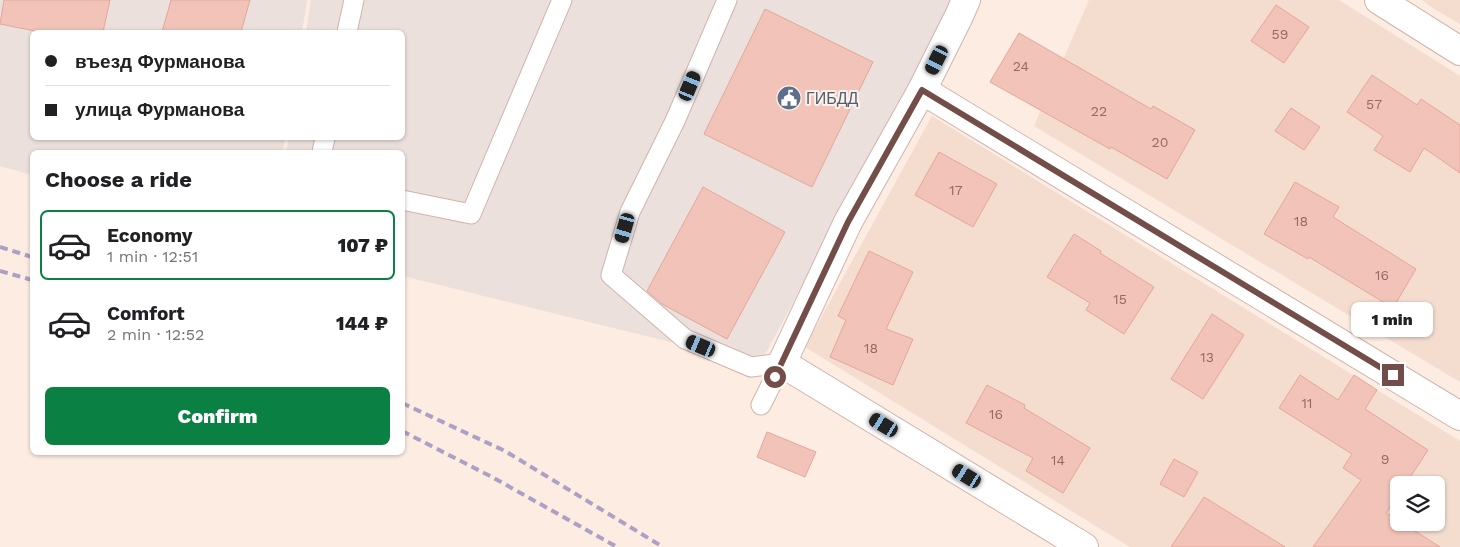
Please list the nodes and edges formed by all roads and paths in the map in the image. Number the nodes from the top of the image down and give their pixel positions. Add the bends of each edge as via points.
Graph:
1 (354, 0) edge
2 (562, 0) edge
3 (727, 0) edge
4 (966, 0) edge
5 (1379, 0) edge
6 (347, 30) edge
7 (1460, 51) edge
8 (922, 90) junction
9 (405, 201) edge
10 (782, 363) junction
11 (761, 405) dead end
12 (1460, 416) edge
13 (1084, 547) edge

1 - 6 lane
2 - 9 lane via 471,214
3 - 10 lane via 675,121 630,212 612,274 684,339 751,367
4 - 8 street
5 - 7 street
8 - 10 street via 848,222
8 - 12 street
10 - 11 lane
10 - 13 street

